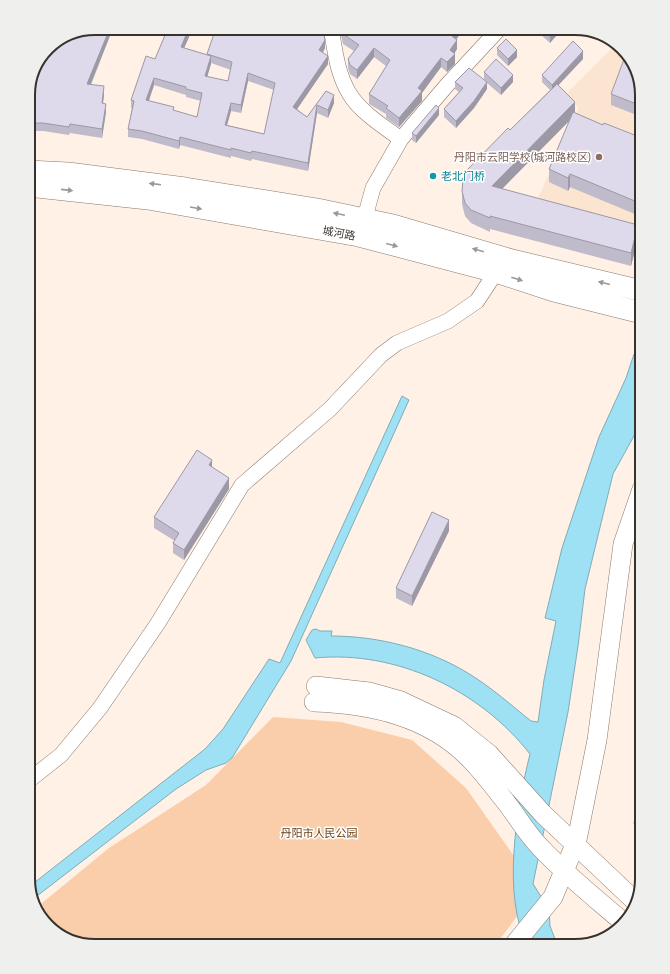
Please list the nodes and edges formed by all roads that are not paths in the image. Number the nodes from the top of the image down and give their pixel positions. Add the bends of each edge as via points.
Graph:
1 (332, 35) edge
2 (493, 35) edge
3 (401, 139) junction
4 (35, 171) edge
5 (35, 187) edge
6 (362, 228) junction
7 (496, 272) junction
8 (635, 289) edge
9 (635, 311) edge
10 (635, 509) edge
11 (35, 775) edge
12 (575, 845) junction
13 (565, 870) junction
14 (632, 898) edge
15 (620, 919) edge
16 (519, 939) edge

1 - 3 street via 338,69 349,94 373,119
2 - 3 street
3 - 6 street via 373,188
6 -> 4 main road, 城河路 via 317,209 185,188 68,173
5 -> 6 main road, 城河路
6 -> 7 main road, 城河路
8 -> 6 main road, 城河路 via 512,260 393,225
7 -> 9 main road, 城河路 via 554,291
7 - 11 street via 477,301 448,321 396,343 381,355 330,409 242,485 158,622 100,708 61,755
10 - 12 street via 623,544 597,740
12 - 13 street
12 - 13 street via 489,754 454,726 401,701 370,692 315,694 392,712 445,738 469,758 543,850
12 - 14 street
13 - 15 street
13 - 16 street via 553,896

